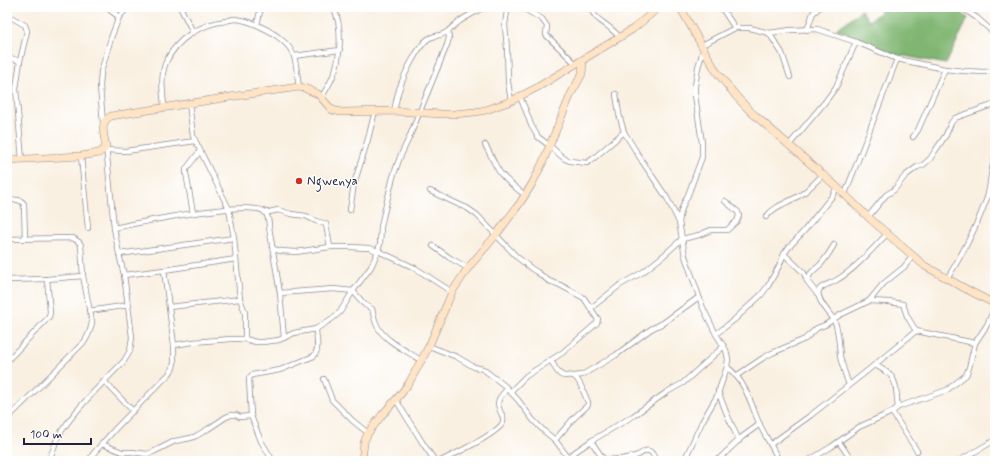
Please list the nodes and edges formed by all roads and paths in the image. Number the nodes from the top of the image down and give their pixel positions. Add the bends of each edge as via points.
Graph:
1 (67, 7) edge
2 (74, 7) edge
3 (106, 7) edge
4 (128, 7) edge
5 (180, 7) edge
6 (261, 7) edge
7 (333, 7) edge
8 (484, 7) edge
9 (509, 7) edge
10 (521, 7) edge
11 (591, 7) edge
12 (659, 7) edge
13 (680, 7) edge
14 (721, 7) edge
15 (820, 7) edge
16 (961, 7) edge
17 (7, 15) edge
18 (119, 17) junction
19 (257, 25) junction
20 (735, 28) junction
21 (807, 30) junction
22 (192, 32) junction
23 (448, 32) junction
24 (769, 33) junction
25 (995, 34) edge
26 (620, 38) junction
27 (856, 42) junction
28 (703, 47) junction
29 (340, 50) junction
30 (294, 56) junction
31 (7, 57) edge
32 (897, 59) junction
33 (583, 60) junction
34 (20, 61) junction
35 (576, 64) junction
36 (945, 69) junction
37 (995, 71) edge
38 (790, 77) dead end
39 (299, 88) junction
40 (616, 94) dead end
41 (520, 97) junction
42 (321, 98) junction
43 (510, 101) junction
44 (189, 103) junction
45 (995, 104) edge
46 (164, 107) junction
47 (375, 111) junction
48 (394, 111) junction
49 (419, 112) junction
50 (103, 125) junction
51 (624, 132) junction
52 (913, 137) dead end
53 (195, 141) junction
54 (485, 145) dead end
55 (789, 145) junction
56 (550, 146) junction
57 (106, 148) junction
58 (200, 151) junction
59 (81, 156) junction
60 (995, 158) edge
61 (7, 160) edge
62 (22, 160) junction
63 (823, 175) junction
64 (837, 187) junction
65 (430, 191) dead end
66 (845, 194) junction
67 (525, 195) junction
68 (7, 200) edge
69 (726, 201) dead end
70 (229, 209) junction
71 (350, 210) dead end
72 (193, 213) junction
73 (266, 213) junction
74 (766, 217) dead end
75 (868, 217) junction
76 (679, 222) junction
77 (88, 228) dead end
78 (114, 228) junction
79 (888, 234) junction
80 (496, 235) junction
81 (234, 238) junction
82 (7, 239) edge
83 (25, 239) junction
84 (682, 239) junction
85 (834, 245) dead end
86 (433, 246) dead end
87 (330, 247) junction
88 (273, 249) junction
89 (378, 251) junction
90 (119, 254) junction
91 (784, 254) junction
92 (913, 256) junction
93 (236, 259) junction
94 (468, 268) junction
95 (164, 270) junction
96 (124, 275) junction
97 (83, 276) junction
98 (47, 279) junction
99 (947, 279) junction
100 (7, 280) edge
101 (807, 281) junction
102 (352, 291) junction
103 (452, 292) junction
104 (280, 293) junction
105 (818, 295) junction
106 (699, 297) junction
107 (240, 299) junction
108 (869, 301) junction
109 (995, 304) edge
110 (128, 305) junction
111 (169, 307) junction
112 (995, 307) edge
113 (592, 308) junction
114 (89, 311) junction
115 (834, 320) junction
116 (316, 329) junction
117 (916, 331) junction
118 (716, 334) junction
119 (284, 338) junction
120 (246, 339) junction
121 (975, 343) junction
122 (174, 345) junction
123 (430, 346) junction
124 (724, 346) junction
125 (551, 360) junction
126 (7, 361) edge
127 (422, 361) junction
128 (875, 365) junction
129 (727, 367) junction
130 (574, 376) junction
131 (736, 376) junction
132 (324, 379) dead end
133 (104, 381) junction
134 (849, 386) junction
135 (509, 390) junction
136 (718, 391) junction
137 (396, 400) junction
138 (898, 407) junction
139 (133, 411) junction
140 (892, 412) junction
141 (252, 416) junction
142 (7, 419) edge
143 (760, 424) junction
144 (368, 433) junction
145 (555, 440) junction
146 (995, 440) edge
147 (739, 441) junction
148 (591, 442) junction
149 (838, 442) junction
150 (102, 444) junction
151 (770, 444) junction
152 (917, 451) dead end
153 (570, 459) edge
154 (47, 461) edge
155 (88, 461) edge
156 (273, 461) edge
157 (362, 461) edge
158 (435, 461) edge
159 (440, 461) edge
160 (562, 461) edge
161 (656, 461) edge
162 (684, 461) edge
163 (714, 461) edge
164 (779, 461) edge
165 (808, 461) edge
166 (852, 461) edge
167 (959, 461) edge

1 - 2 street
3 - 18 street
4 - 18 street
5 - 22 street
6 - 19 street
7 - 29 street via 339,24
8 - 23 street via 460,20
9 - 43 street via 505,25
10 - 35 street via 542,19 547,26 546,35
11 - 26 street via 595,17
12 - 26 street
13 - 28 street
14 - 20 street
15 - 21 street via 812,13
16 - 25 street
17 - 34 street via 27,28
18 - 50 street via 101,72
19 - 22 street via 235,19 220,21
19 - 30 street via 269,30 285,43
20 - 24 street via 750,28
20 - 28 street
21 - 24 street
21 - 27 street via 817,29
22 - 46 street via 182,40 166,63 163,79
23 - 48 street via 428,40 416,55 400,86
23 - 49 street via 447,45
24 - 38 street via 782,54
26 - 33 street
27 - 32 street
27 - 55 street via 836,87
28 - 55 street via 716,71 736,96
28 - 76 street via 695,86 702,157
29 - 30 street
29 - 42 street via 333,76
30 - 39 street
31 - 34 street
32 - 36 street
32 - 66 street
33 - 35 street
33 - 56 street via 582,74
34 - 62 street via 16,89
35 - 41 street
36 - 37 street
36 - 52 street
39 - 42 street via 312,91
39 - 44 street
40 - 51 street via 618,114
41 - 43 street
41 - 56 street via 538,137
42 - 47 street via 336,111
43 - 49 street via 486,110 465,113
44 - 46 street
44 - 53 street
45 - 75 street via 955,118 930,159 905,176
46 - 50 street via 111,116
47 - 48 street
47 - 71 street via 354,184
48 - 49 street
49 - 89 street via 393,177
50 - 57 street
51 - 56 street via 586,163 565,159
51 - 76 street
53 - 57 street via 126,151
53 - 58 street
54 - 67 street via 500,172
55 - 63 street
56 - 67 street
57 - 59 street via 99,153
57 - 78 street
58 - 70 street
58 - 72 street via 186,169
59 - 62 street
59 - 77 street
60 - 99 street via 991,182 976,226
61 - 62 street
63 - 64 street
63 - 74 street via 802,194 776,208
64 - 66 street
64 - 91 street via 804,232
65 - 80 street via 473,211
66 - 75 street
67 - 80 street
68 - 83 street via 21,200 24,204
69 - 84 street via 739,216 727,230 711,230
70 - 72 street
70 - 73 street via 261,210
70 - 81 street
72 - 78 street
73 - 87 street via 278,210 306,216 326,224
73 - 88 street
75 - 79 street
76 - 84 street
78 - 90 street
79 - 92 street
79 - 105 street via 856,266 819,290
80 - 94 street
80 - 113 street via 523,263 549,281 580,295
81 - 90 street
81 - 93 street
82 - 83 street
83 - 97 street via 76,239 81,245
84 - 106 street
84 - 113 street via 643,272 620,285
85 - 101 street via 820,266 808,275
86 - 94 street
87 - 88 street via 296,252
87 - 89 street via 369,248
88 - 104 street
89 - 102 street via 371,267
89 - 103 street via 415,268
90 - 96 street
91 - 101 street via 804,273
91 - 118 street via 761,295
92 - 99 street
92 - 108 street
93 - 95 street
93 - 107 street
94 - 103 street
95 - 96 street
95 - 111 street
96 - 110 street
97 - 98 street
97 - 114 street
98 - 100 street
98 - 126 street via 49,317
99 - 109 street
101 - 105 street
102 - 104 street via 333,289
102 - 116 street via 340,312
102 - 127 street via 372,309 382,334
103 - 123 street
104 - 119 street
105 - 115 street
106 - 118 street
106 - 130 street via 616,355 582,375
107 - 111 street
107 - 120 street via 245,312
108 - 115 street
108 - 117 street via 903,304
110 - 114 street
110 - 133 street via 132,345 124,361
111 - 122 street
112 - 121 street
113 - 125 street via 598,319 597,324
114 - 142 street via 92,322 85,341
115 - 131 street via 818,328 805,339 763,358
115 - 134 street
116 - 119 street
116 - 141 street via 317,350 314,356 280,370 250,376 248,380
117 - 121 street
117 - 128 street
118 - 124 street
119 - 120 street via 263,342
120 - 122 street
121 - 138 street via 969,368 961,379 947,390
122 - 139 street via 173,368
123 - 127 street
123 - 135 street via 481,368
124 - 129 street via 728,358
124 - 148 street via 683,383
125 - 130 street via 560,374
125 - 135 street
127 - 137 street
128 - 134 street
128 - 138 street via 894,381
129 - 131 street
129 - 136 street
130 - 145 street via 588,405
131 - 143 street via 746,391
132 - 144 street via 332,400
133 - 139 street
133 - 154 street via 59,434
134 - 151 street
135 - 145 street via 533,420
135 - 159 street via 500,396 498,401 504,418 501,427 480,441
136 - 147 street
136 - 162 street
137 - 144 street
137 - 158 street
138 - 140 street
139 - 150 street
140 - 149 street via 859,427
140 - 152 street
141 - 150 street via 231,415 196,436 175,441 147,454 122,452
141 - 156 street via 261,441
143 - 147 street
143 - 151 street
144 - 157 street via 364,442
145 - 153 street
146 - 167 street
147 - 163 street
148 - 153 street
148 - 161 street via 604,460 630,458 648,450
149 - 165 street
149 - 166 street
150 - 155 street
151 - 164 street
153 - 160 street

